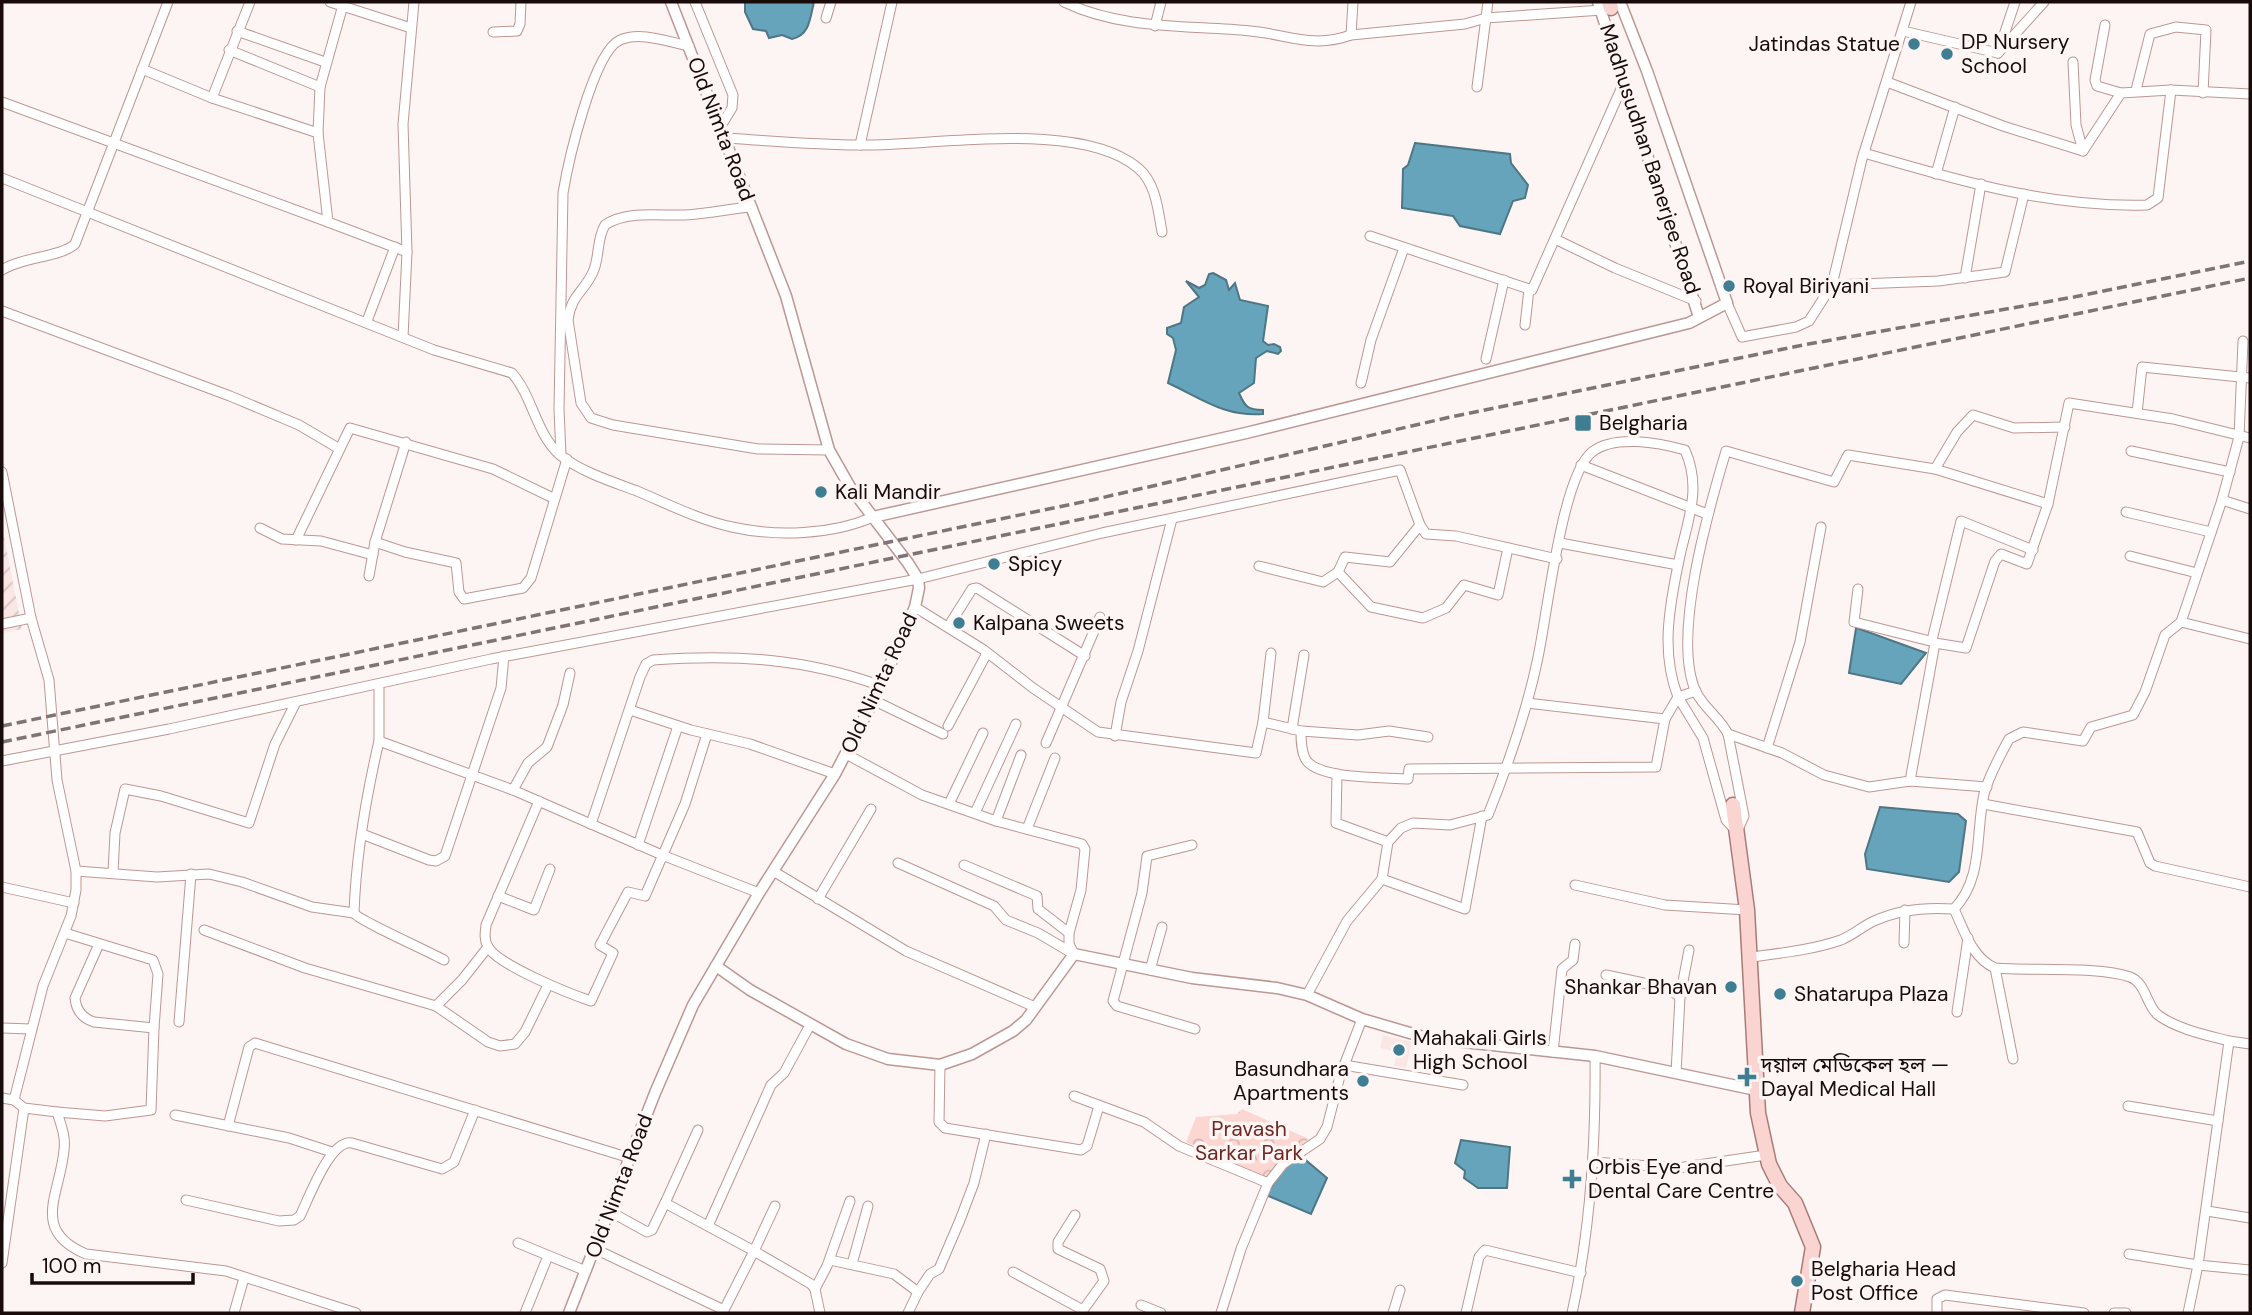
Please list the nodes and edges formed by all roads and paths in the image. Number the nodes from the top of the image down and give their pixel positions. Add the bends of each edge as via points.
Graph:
1 (168, 2) edge
2 (250, 2) edge
3 (330, 2) edge
4 (414, 2) edge
5 (521, 2) edge
6 (671, 2) edge
7 (695, 2) edge
8 (831, 2) edge
9 (892, 2) edge
10 (1064, 2) edge
11 (1161, 2) edge
12 (1353, 2) edge
13 (1488, 2) edge
14 (1911, 2) edge
15 (2015, 2) edge
16 (2044, 2) edge
17 (348, 5) edge
18 (1608, 5) edge
19 (826, 18) dead end
20 (1486, 18) junction
21 (2105, 25) dead end
22 (1155, 26) junction
23 (411, 28) junction
24 (237, 31) junction
25 (1903, 31) junction
26 (493, 32) dead end
27 (1351, 35) junction
28 (689, 46) junction
29 (229, 50) junction
30 (1998, 53) junction
31 (326, 62) junction
32 (2073, 62) dead end
33 (142, 69) junction
34 (1625, 80) junction
35 (1888, 82) junction
36 (320, 87) junction
37 (1477, 87) dead end
38 (2136, 90) junction
39 (2171, 90) junction
40 (2121, 93) junction
41 (2203, 93) junction
42 (2250, 94) edge
43 (212, 98) junction
44 (2, 103) edge
45 (1955, 107) junction
46 (721, 127) junction
47 (318, 133) junction
48 (726, 138) junction
49 (113, 145) junction
50 (860, 145) junction
51 (2083, 151) junction
52 (1864, 153) junction
53 (1936, 174) junction
54 (2, 178) edge
55 (1981, 184) junction
56 (2024, 194) junction
57 (750, 207) junction
58 (88, 213) junction
59 (328, 222) junction
60 (1162, 232) dead end
61 (1370, 236) dead end
62 (1555, 239) junction
63 (395, 247) junction
64 (1404, 248) junction
65 (407, 252) junction
66 (2, 270) edge
67 (1965, 278) junction
68 (1504, 280) junction
69 (1832, 285) junction
70 (1528, 289) junction
71 (1725, 298) junction
72 (1696, 301) junction
73 (2, 311) edge
74 (1699, 317) junction
75 (368, 321) junction
76 (1525, 324) dead end
77 (403, 337) junction
78 (2243, 341) dead end
79 (1486, 359) dead end
80 (2247, 377) edge
81 (1361, 383) dead end
82 (2137, 413) junction
83 (2065, 427) junction
84 (2239, 438) junction
85 (2250, 438) edge
86 (406, 442) junction
87 (338, 448) junction
88 (829, 450) junction
89 (2131, 451) dead end
90 (564, 457) junction
91 (1581, 465) junction
92 (1935, 469) junction
93 (2, 472) edge
94 (2230, 472) junction
95 (553, 498) junction
96 (2222, 500) junction
97 (2048, 504) junction
98 (1692, 509) junction
99 (2250, 509) edge
100 (2126, 512) dead end
101 (1707, 514) junction
102 (873, 517) junction
103 (1172, 519) junction
104 (1420, 525) junction
105 (1821, 527) dead end
106 (260, 528) dead end
107 (2211, 532) junction
108 (296, 540) junction
109 (375, 542) junction
110 (1560, 543) junction
111 (1508, 548) junction
112 (2033, 550) junction
113 (373, 555) junction
114 (2130, 556) dead end
115 (1557, 559) junction
116 (1678, 565) junction
117 (1259, 566) dead end
118 (1338, 572) junction
119 (2197, 573) junction
120 (369, 576) dead end
121 (918, 579) junction
122 (1858, 589) dead end
123 (915, 607) junction
124 (1100, 617) dead end
125 (31, 618) junction
126 (2181, 622) junction
127 (2, 624) edge
128 (948, 627) junction
129 (2250, 639) edge
130 (1934, 642) junction
131 (987, 653) junction
132 (1271, 653) dead end
133 (1304, 655) dead end
134 (504, 656) junction
135 (1085, 656) junction
136 (570, 673) dead end
137 (379, 684) junction
138 (881, 685) junction
139 (1696, 691) junction
140 (1678, 697) junction
141 (873, 700) junction
142 (296, 702) junction
143 (1527, 702) junction
144 (1062, 707) junction
145 (630, 710) junction
146 (1665, 719) junction
147 (1263, 722) junction
148 (1016, 724) dead end
149 (678, 726) junction
150 (1297, 730) junction
151 (983, 733) dead end
152 (707, 734) junction
153 (1728, 734) junction
154 (1115, 736) junction
155 (1428, 737) dead end
156 (379, 741) junction
157 (1046, 743) dead end
158 (1767, 748) junction
159 (56, 752) junction
160 (846, 754) junction
161 (1021, 755) dead end
162 (1055, 758) dead end
163 (2, 761) edge
164 (1506, 769) junction
165 (835, 774) junction
166 (1337, 774) junction
167 (473, 776) junction
168 (1910, 781) junction
169 (1987, 788) junction
170 (513, 790) junction
171 (539, 801) junction
172 (950, 804) junction
173 (1983, 804) junction
174 (1733, 805) dead end
175 (872, 809) dead end
176 (975, 813) junction
177 (1482, 816) junction
178 (996, 821) junction
179 (591, 824) junction
180 (1027, 829) junction
181 (1737, 832) junction
182 (362, 834) junction
183 (1388, 842) junction
184 (638, 845) junction
185 (1192, 845) dead end
186 (662, 855) junction
187 (898, 863) dead end
188 (964, 866) dead end
189 (550, 869) dead end
190 (76, 871) junction
191 (773, 871) junction
192 (113, 873) junction
193 (191, 874) junction
194 (1382, 879) junction
195 (1575, 886) dead end
196 (2, 887) edge
197 (2250, 887) edge
198 (759, 893) junction
199 (498, 896) junction
200 (818, 900) junction
201 (74, 903) junction
202 (1954, 909) junction
203 (1747, 910) junction
204 (1905, 910) junction
205 (354, 913) junction
206 (1162, 927) dead end
207 (204, 930) dead end
208 (65, 933) junction
209 (1069, 933) junction
210 (1968, 938) junction
211 (1904, 943) dead end
212 (99, 944) junction
213 (1574, 944) dead end
214 (488, 947) junction
215 (1689, 950) dead end
216 (1073, 954) junction
217 (1751, 957) junction
218 (444, 960) dead end
219 (716, 965) junction
220 (1121, 965) junction
221 (1995, 968) junction
222 (1150, 970) junction
223 (1606, 975) dead end
224 (548, 985) junction
225 (1307, 995) junction
226 (1680, 997) junction
227 (436, 1006) junction
228 (1035, 1007) junction
229 (1957, 1012) dead end
230 (1362, 1019) junction
231 (179, 1023) dead end
232 (810, 1025) junction
233 (2, 1028) edge
234 (154, 1028) junction
235 (31, 1029) junction
236 (1195, 1029) dead end
237 (2229, 1041) junction
238 (2250, 1044) edge
239 (1553, 1052) junction
240 (1595, 1055) junction
241 (2013, 1059) dead end
242 (940, 1065) junction
243 (1344, 1065) junction
244 (1676, 1073) junction
245 (1463, 1085) dead end
246 (1756, 1090) junction
247 (1074, 1096) dead end
248 (2, 1098) edge
249 (14, 1100) junction
250 (1099, 1106) junction
251 (2128, 1106) dead end
252 (24, 1108) junction
253 (475, 1111) junction
254 (57, 1112) junction
255 (175, 1115) dead end
256 (2218, 1121) junction
257 (228, 1126) junction
258 (698, 1130) dead end
259 (986, 1134) junction
260 (332, 1152) junction
261 (1766, 1155) junction
262 (630, 1158) junction
263 (1594, 1162) junction
264 (1268, 1183) junction
265 (186, 1200) dead end
266 (850, 1201) dead end
267 (5, 1203) edge
268 (665, 1203) junction
269 (775, 1206) dead end
270 (868, 1206) dead end
271 (609, 1211) junction
272 (2207, 1211) junction
273 (1075, 1215) dead end
274 (2250, 1218) edge
275 (708, 1226) junction
276 (518, 1243) dead end
277 (595, 1249) junction
278 (754, 1251) junction
279 (2129, 1254) dead end
280 (830, 1260) junction
281 (546, 1261) dead end
282 (2, 1263) edge
283 (852, 1264) junction
284 (2198, 1265) junction
285 (2250, 1270) edge
286 (586, 1271) junction
287 (1013, 1272) dead end
288 (1581, 1273) junction
289 (244, 1278) junction
290 (815, 1289) junction
291 (1400, 1290) dead end
292 (918, 1292) junction
293 (1141, 1305) dead end
294 (728, 1311) edge
295 (1082, 1312) edge
296 (233, 1313) edge
297 (356, 1313) edge
298 (526, 1313) edge
299 (569, 1313) edge
300 (820, 1313) edge
301 (908, 1313) edge
302 (1161, 1313) edge
303 (1221, 1313) edge
304 (1393, 1313) edge
305 (1466, 1313) edge
306 (1572, 1313) edge
307 (1802, 1313) edge
308 (1937, 1313) edge
309 (2084, 1313) edge
310 (2114, 1313) edge
311 (2126, 1313) edge
312 (2188, 1313) edge

1 - 33 street
2 - 24 street
3 - 17 street
4 - 23 street
5 - 26 street via 517,32
6 - 28 street, Old Nimta Road
7 - 46 street via 733,95 732,108
8 - 19 street
9 - 50 street
10 - 22 street
11 - 22 street
12 - 27 street
13 - 20 street
14 - 25 street
15 - 30 street
16 - 30 street
17 - 23 street
17 - 31 street
18 - 20 street
18 - 34 street, Madhusudhan Banerjee Road
18 - 71 street, Madhusudhan Banerjee Road via 1647,72
20 - 27 street
20 - 37 street
21 - 40 street via 2096,86
22 - 27 street via 1252,31 1290,40 1338,40
23 - 65 street via 403,124
24 - 29 street
24 - 31 street
25 - 30 street
25 - 35 street
28 - 46 street, Old Nimta Road
28 - 90 street via 642,37 620,40 609,49 593,83 568,163 563,193 559,409
29 - 36 street
29 - 43 street
31 - 36 street
32 - 51 street via 2076,125
33 - 43 street
33 - 49 street
34 - 62 street
34 - 72 street, Madhusudhan Banerjee Road
35 - 45 street
35 - 52 street
36 - 47 street
38 - 39 street
38 - 40 street
38 - 41 street via 2150,34 2176,27 2206,30
39 - 41 street
39 - 56 street via 2154,203 2116,206
40 - 51 street
41 - 42 street
43 - 47 street
44 - 49 street
45 - 51 street
45 - 53 street
46 - 48 street, Old Nimta Road
47 - 59 street
48 - 50 street
48 - 57 street, Old Nimta Road
49 - 58 street
49 - 59 street
50 - 60 street via 1048,139 1083,144 1140,169 1154,193
52 - 53 street
52 - 69 street
53 - 55 street
54 - 58 street
55 - 56 street
55 - 67 street
56 - 67 street via 2005,272
57 - 88 street, Old Nimta Road via 786,296
57 - 88 street via 630,216 605,225 591,276 569,309 581,403 591,418 613,425 758,450
58 - 66 street via 70,248
58 - 75 street
59 - 63 street
61 - 64 street
62 - 70 street via 1538,282
62 - 72 street
63 - 65 street
63 - 75 street
64 - 68 street
64 - 81 street via 1371,340
65 - 77 street
67 - 69 street
68 - 70 street
68 - 79 street
69 - 71 street via 1810,321 1796,327 1740,333
70 - 76 street
71 - 74 street
72 - 74 street, Madhusudhan Banerjee Road
73 - 87 street via 230,396 299,425
74 - 102 street via 1246,433
75 - 77 street
77 - 90 street via 513,373 545,435
78 - 80 street
80 - 82 street via 2142,367
80 - 84 street
82 - 83 street via 2069,402
82 - 84 street
83 - 92 street via 2014,428 1973,415
83 - 97 street
84 - 85 street
84 - 94 street
86 - 87 street via 350,428
86 - 95 street via 493,469
86 - 109 street
87 - 108 street
88 - 102 street, Old Nimta Road
89 - 94 street
90 - 95 street
90 - 102 street via 611,481 730,527 827,530
91 - 98 street
91 - 98 street via 1594,451 1629,442 1646,440 1685,450 1695,471
91 - 110 street
92 - 97 street
92 - 101 street via 1848,455 1834,482 1726,451
93 - 125 street
94 - 96 street
95 - 109 street via 531,578 519,590 464,599 456,562
96 - 99 street
96 - 107 street
97 - 112 street
98 - 101 street
98 - 116 street
100 - 107 street
101 - 139 street via 1686,637
102 - 121 street, Old Nimta Road
103 - 104 street via 1400,470
103 - 121 street
103 - 154 street
104 - 111 street via 1426,534
104 - 118 street via 1390,562 1345,557
105 - 158 street via 1800,642
106 - 108 street
107 - 119 street
108 - 113 street
109 - 113 street
110 - 115 street
110 - 116 street
111 - 115 street
111 - 118 street via 1498,595 1464,585 1446,608 1423,618 1371,607
112 - 130 street via 2027,564 2001,554 1994,561 1966,648
112 - 130 street via 1961,521
113 - 120 street
114 - 119 street
115 - 143 street
116 - 140 street via 1667,639 1669,674
117 - 118 street via 1323,582
119 - 126 street
121 - 123 street, Old Nimta Road
121 - 134 street
122 - 130 street via 1854,622
123 - 128 street
123 - 138 street, Old Nimta Road
124 - 135 street
125 - 127 street
125 - 159 street via 50,680
126 - 129 street
126 - 169 street via 2165,635 2133,715 2091,727 2083,741 2023,732 2009,738
128 - 131 street
128 - 135 street via 977,588
130 - 168 street
131 - 141 street via 946,730
131 - 144 street
132 - 147 street
133 - 150 street
134 - 137 street
134 - 167 street via 501,688
135 - 144 street
136 - 170 street via 547,747 528,763
137 - 142 street
137 - 156 street
138 - 141 street, Old Nimta Road
138 - 145 street via 805,663 653,660 643,670
139 - 140 street
139 - 153 street
140 - 146 street
140 - 181 street via 1703,738 1726,820
141 - 160 street, Old Nimta Road
142 - 159 street
142 - 192 street via 275,744 249,823 125,789 115,833
143 - 146 street
143 - 164 street
144 - 154 street via 1090,728
144 - 157 street
145 - 149 street
145 - 179 street
146 - 164 street via 1656,767
147 - 150 street
147 - 154 street via 1256,753
148 - 176 street
149 - 152 street
149 - 184 street
150 - 155 street via 1358,735 1389,731
150 - 166 street via 1305,759 1315,769
151 - 172 street
152 - 165 street
152 - 186 street via 685,804
153 - 158 street
153 - 181 street via 1744,816
156 - 167 street
156 - 182 street
158 - 168 street via 1824,775 1869,787
159 - 163 street
159 - 190 street via 57,780
160 - 165 street, Old Nimta Road
160 - 172 street via 891,780
161 - 178 street
162 - 180 street
164 - 166 street via 1409,769 1408,779
164 - 177 street via 1488,815
165 - 191 street, Old Nimta Road
166 - 183 street via 1336,823
167 - 170 street
167 - 182 street via 440,860
168 - 169 street
169 - 173 street
170 - 171 street
171 - 179 street
171 - 199 street
172 - 176 street
173 - 197 street via 2137,832 2155,866
173 - 202 street via 1973,876 1967,896
174 - 181 main road
175 - 200 street
176 - 178 street
177 - 183 street via 1450,825 1413,823
177 - 194 street via 1465,909
178 - 180 street
179 - 184 street
180 - 209 street via 1080,843 1085,849 1081,890
181 - 203 main road
182 - 205 street
183 - 194 street
184 - 186 street
185 - 220 street via 1147,856 1142,893
186 - 198 street
186 - 224 street via 645,897 628,892 600,945 613,953 591,1001
187 - 216 street via 994,906 1006,920
188 - 209 street via 1037,896 1038,909
189 - 199 street via 534,910
190 - 192 street
190 - 201 street
191 - 198 street, Old Nimta Road
191 - 200 street
192 - 193 street
193 - 205 street via 222,877 312,907
193 - 231 street
194 - 225 street via 1347,921
195 - 203 street via 1665,905
196 - 201 street
198 - 219 street, Old Nimta Road
199 - 214 street via 486,925
200 - 228 street via 906,951
201 - 208 street
202 - 204 street
202 - 210 street
203 - 217 main road
204 - 211 street
204 - 217 street via 1872,921 1844,939 1807,950
205 - 218 street
206 - 222 street
207 - 227 street via 305,968
208 - 212 street
208 - 235 street
209 - 216 street
210 - 221 street via 1984,963
210 - 229 street
212 - 234 street via 146,957 157,965
212 - 234 street via 75,998 76,1007 94,1022
213 - 239 street via 1573,960 1562,969
214 - 224 street
214 - 227 street
215 - 226 street
216 - 220 street
216 - 228 street
217 - 246 main road
219 - 232 street
219 - 262 street, Old Nimta Road via 693,1005
220 - 222 street
220 - 236 street via 1115,1004
221 - 237 street via 2133,977 2157,1014
221 - 241 street
222 - 225 street
223 - 226 street via 1667,988
224 - 227 street via 525,1032 509,1046 488,1042
225 - 230 street
226 - 244 street
228 - 242 street via 1001,1039
230 - 239 street via 1427,1038
230 - 243 street
232 - 242 street via 872,1055
232 - 275 street via 784,1073 771,1085
233 - 235 street
234 - 254 street via 151,1110 105,1116
235 - 249 street
237 - 238 street
237 - 256 street
239 - 240 street
240 - 244 street
240 - 263 street
242 - 259 street via 940,1125
243 - 245 street
243 - 264 street via 1320,1139 1283,1164
244 - 246 street
246 - 261 main road
247 - 250 street
248 - 249 street
249 - 252 street
250 - 259 street via 1087,1146 1081,1150
250 - 264 street via 1144,1122 1179,1146
251 - 256 street
252 - 254 street
252 - 267 street
253 - 257 street via 255,1043 248,1047
253 - 260 street via 449,1167 434,1168 347,1142
253 - 262 street
254 - 289 street via 64,1151 51,1216 54,1228 72,1248 108,1258 200,1266
255 - 257 street
256 - 272 street
257 - 260 street
258 - 268 street
259 - 292 street via 974,1183 939,1269
260 - 265 street via 294,1220 279,1221
261 - 263 street via 1678,1168
261 - 307 main road via 1780,1186 1795,1203 1813,1247
262 - 271 street, Old Nimta Road
263 - 288 street
264 - 303 street
266 - 280 street
267 - 282 street
268 - 271 street via 650,1232
268 - 275 street
269 - 278 street
270 - 283 street
271 - 277 street, Old Nimta Road
272 - 274 street
272 - 284 street
273 - 295 street via 1058,1249 1100,1269 1104,1281
275 - 278 street
276 - 286 street
277 - 286 street, Old Nimta Road
277 - 294 street
278 - 290 street
278 - 294 street
279 - 284 street
280 - 283 street
280 - 290 street
281 - 298 street
283 - 292 street via 894,1273
284 - 285 street
284 - 312 street
286 - 299 street, Old Nimta Road
287 - 295 street
288 - 305 street via 1485,1250 1479,1257
288 - 306 street
289 - 296 street
289 - 297 street
290 - 300 street
291 - 304 street
292 - 301 street
293 - 302 street
308 - 309 street via 1937,1299 1945,1295
310 - 311 street

